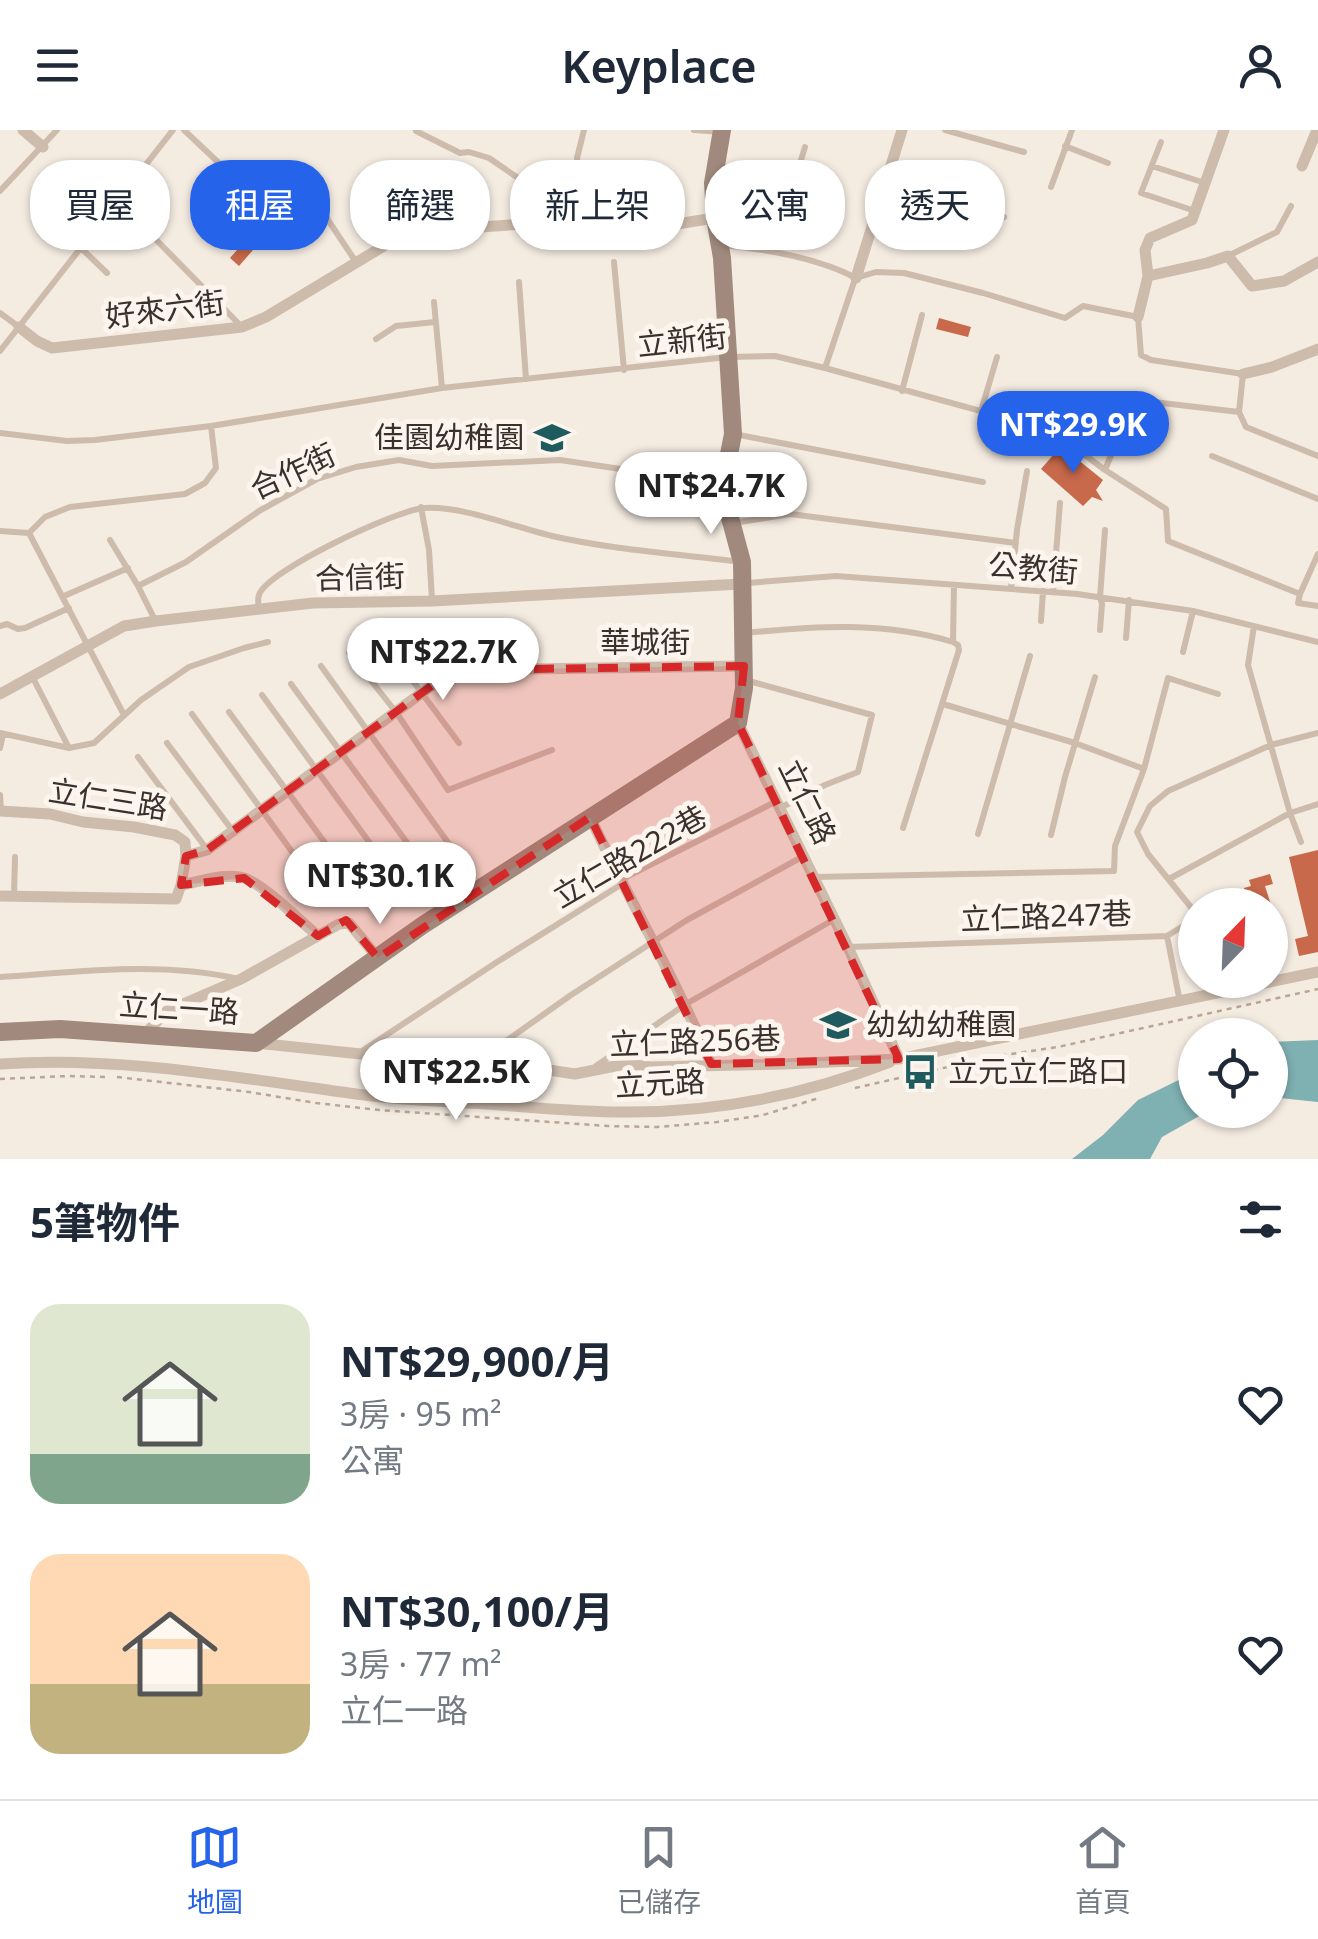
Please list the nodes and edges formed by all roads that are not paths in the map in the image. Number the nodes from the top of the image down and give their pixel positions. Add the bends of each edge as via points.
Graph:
1 (23, 130) edge
2 (57, 130) edge
3 (172, 130) edge
4 (184, 130) edge
5 (584, 130) edge
6 (694, 130) edge
7 (902, 130) edge
8 (945, 130) edge
9 (1072, 130) edge
10 (1224, 130) edge
11 (1315, 130) edge
12 (416, 131) edge
13 (722, 131) edge
14 (1161, 142) dead end
15 (1065, 146) junction
16 (43, 147) junction
17 (804, 147) dead end
18 (1024, 152) dead end
19 (149, 160) edge
20 (216, 160) edge
21 (577, 160) edge
22 (717, 160) edge
23 (893, 160) edge
24 (1108, 162) dead end
25 (1152, 166) junction
26 (1302, 166) dead end
27 (510, 172) edge
28 (1206, 184) junction
29 (1051, 187) dead end
30 (0, 191) edge
31 (1291, 206) dead end
32 (1196, 212) junction
33 (330, 223) edge
34 (78, 250) edge
35 (82, 250) edge
36 (166, 250) edge
37 (378, 250) edge
38 (720, 250) edge
39 (763, 250) edge
40 (865, 250) edge
41 (773, 252) junction
42 (1228, 256) junction
43 (614, 262) dead end
44 (1318, 262) edge
45 (356, 263) junction
46 (107, 273) dead end
47 (1148, 276) junction
48 (856, 278) junction
49 (519, 282) dead end
50 (434, 302) dead end
51 (0, 313) edge
52 (922, 315) dead end
53 (1138, 316) junction
54 (435, 322) junction
55 (19, 327) junction
56 (242, 327) junction
57 (376, 339) dead end
58 (1318, 349) edge
59 (0, 351) edge
60 (730, 357) junction
61 (997, 357) dead end
62 (825, 368) junction
63 (624, 370) junction
64 (1243, 374) junction
65 (526, 380) junction
66 (442, 388) junction
67 (902, 391) junction
68 (981, 412) junction
69 (1239, 412) junction
70 (211, 426) junction
71 (0, 433) edge
72 (732, 434) junction
73 (1212, 456) dead end
74 (1318, 456) edge
75 (1106, 470) junction
76 (1026, 471) dead end
77 (983, 482) dead end
78 (723, 485) junction
79 (1318, 498) edge
80 (1060, 502) dead end
81 (421, 507) junction
82 (732, 524) junction
83 (1105, 530) dead end
84 (0, 531) edge
85 (29, 533) junction
86 (110, 540) dead end
87 (1016, 543) junction
88 (1318, 554) edge
89 (742, 562) junction
90 (128, 568) junction
91 (741, 584) junction
92 (954, 585) junction
93 (138, 586) junction
94 (1011, 589) junction
95 (1043, 591) junction
96 (1053, 592) junction
97 (1300, 594) junction
98 (64, 596) junction
99 (1100, 597) junction
100 (1128, 600) junction
101 (432, 601) junction
102 (1318, 606) edge
103 (69, 608) junction
104 (259, 610) junction
105 (1193, 610) junction
106 (1040, 620) dead end
107 (156, 621) junction
108 (0, 626) edge
109 (1254, 626) junction
110 (1100, 630) dead end
111 (743, 634) junction
112 (1126, 638) dead end
113 (268, 642) dead end
114 (953, 642) junction
115 (1318, 642) edge
116 (87, 646) junction
117 (390, 648) dead end
118 (1183, 652) dead end
119 (349, 653) dead end
120 (1030, 656) dead end
121 (322, 666) dead end
122 (744, 673) junction
123 (1095, 677) dead end
124 (33, 678) junction
125 (290, 684) dead end
126 (422, 693) junction
127 (0, 694) edge
128 (1218, 694) dead end
129 (262, 695) dead end
130 (943, 704) junction
131 (229, 712) dead end
132 (396, 712) junction
133 (192, 714) dead end
134 (124, 715) junction
135 (738, 722) junction
136 (1009, 723) junction
137 (368, 732) junction
138 (1318, 733) edge
139 (2, 734) edge
140 (167, 743) dead end
141 (1075, 743) junction
142 (458, 744) dead end
143 (1270, 745) junction
144 (0, 748) edge
145 (69, 748) junction
146 (552, 750) dead end
147 (341, 752) junction
148 (138, 757) dead end
149 (1144, 768) junction
150 (317, 770) junction
151 (287, 791) junction
152 (0, 795) edge
153 (1318, 804) edge
154 (776, 806) junction
155 (1, 810) edge
156 (262, 810) junction
157 (1290, 813) junction
158 (590, 817) junction
159 (904, 828) dead end
160 (233, 830) junction
161 (978, 834) dead end
162 (1052, 835) dead end
163 (1301, 842) dead end
164 (207, 850) junction
165 (454, 851) dead end
166 (186, 856) junction
167 (804, 856) junction
168 (15, 857) dead end
169 (427, 870) dead end
170 (311, 878) dead end
171 (813, 878) junction
172 (1170, 879) junction
173 (181, 884) junction
174 (622, 884) junction
175 (407, 894) dead end
176 (0, 896) edge
177 (14, 896) junction
178 (372, 906) dead end
179 (833, 920) junction
180 (318, 936) junction
181 (1167, 936) junction
182 (652, 942) junction
183 (848, 947) junction
184 (378, 958) junction
185 (1318, 972) edge
186 (0, 977) edge
187 (241, 980) junction
188 (1180, 1002) junction
189 (686, 1004) junction
190 (0, 1032) edge
191 (144, 1034) junction
192 (256, 1043) junction
193 (359, 1053) junction
194 (899, 1058) junction
195 (0, 1064) edge
196 (474, 1064) junction
197 (711, 1064) junction
198 (588, 1073) junction

1 - 16 street
2 - 16 lane
3 - 19 lane
4 - 20 lane
5 - 21 lane
6 - 13 lane
7 - 23 street
8 - 18 lane
9 - 15 lane
10 - 28 street
11 - 26 street
12 - 27 lane
13 - 22 street
14 - 25 lane
15 - 24 lane
15 - 29 lane
16 - 30 lane
17 - 41 lane
25 - 28 lane
25 - 32 lane via 1141,193
28 - 32 street
31 - 42 lane via 1277,232
32 - 47 street via 1150,238 1144,250
33 - 45 lane
34 - 55 lane
35 - 46 lane
36 - 56 lane
37 - 45 street, 好來六街
38 - 60 street
39 - 41 lane
40 - 48 street
41 - 48 lane
42 - 44 street via 1252,286 1284,281
42 - 47 street
43 - 63 lane
45 - 56 street, 好來六街
47 - 53 street
48 - 53 lane via 904,273 1065,318 1083,306
48 - 62 lane
49 - 65 lane
50 - 54 lane
51 - 55 lane
52 - 67 lane
53 - 64 lane via 1141,354 1151,360
54 - 57 lane via 396,326
54 - 66 lane
55 - 56 street, 好來六街 via 52,348
55 - 59 lane
58 - 64 street
60 - 62 lane, 立新街 via 775,356
60 - 63 lane, 立新街
60 - 72 street
61 - 68 lane
62 - 67 lane, 立新街
63 - 65 lane, 立新街
64 - 69 lane
65 - 66 lane, 立新街
66 - 70 lane, 立新街
67 - 68 lane, 立新街
68 - 75 lane, 立新街 via 1052,432
69 - 74 lane via 1246,427
69 - 75 lane via 1135,402
70 - 71 lane, 立新街 via 68,441
70 - 85 lane via 216,468 186,494 70,507
72 - 77 lane
72 - 78 street
73 - 79 lane
75 - 97 lane, 立新街 via 1166,509 1168,541
76 - 87 lane
78 - 82 street
78 - 93 lane, 合作街 via 560,460 370,464 317,479
80 - 96 lane
81 - 89 lane via 612,547
81 - 101 lane
81 - 104 lane via 300,561 267,584
82 - 87 lane via 790,514
82 - 89 street
83 - 99 lane
84 - 85 lane
85 - 98 lane
86 - 90 lane
87 - 94 lane
88 - 97 lane
89 - 91 street
90 - 93 lane
90 - 98 lane
91 - 92 lane, 公教街 via 836,576
91 - 101 street, 合信街
91 - 111 street
92 - 94 lane, 公教街
92 - 114 lane
93 - 107 lane
94 - 95 lane, 公教街
95 - 96 lane, 公教街
95 - 106 lane
96 - 99 lane, 公教街
97 - 102 lane via 1298,604
98 - 103 lane
99 - 100 lane, 公教街
99 - 110 lane
100 - 105 lane, 公教街
100 - 112 lane
101 - 104 street, 合信街
103 - 108 lane via 25,628
103 - 116 lane
104 - 107 street, 合信街
105 - 109 lane, 公教街
105 - 118 lane
107 - 116 street, 合信街 via 124,626
109 - 115 lane, 公教街
109 - 143 lane via 1248,666
111 - 114 lane via 877,628
111 - 122 street
113 - 134 lane via 188,667
114 - 130 lane via 959,650
116 - 124 street, 合信街
116 - 134 lane
117 - 126 lane
119 - 132 lane
120 - 136 lane
121 - 137 lane
122 - 126 street, 華城街 via 454,670
122 - 135 street
122 - 154 lane, 立仁路222巷 via 872,715 858,772
123 - 141 lane
124 - 127 street, 合信街
124 - 145 lane
125 - 147 lane
126 - 132 street, 華城街
126 - 142 lane
128 - 149 lane via 1168,678
129 - 150 lane
130 - 136 lane
130 - 159 lane
131 - 151 lane
132 - 137 street, 華城街
132 - 146 lane via 448,790
133 - 156 lane
134 - 145 lane via 94,742
135 - 154 street, 立仁路
135 - 158 street, 立仁一路
136 - 141 lane
136 - 161 lane
137 - 147 street, 華城街
137 - 165 lane
138 - 143 lane
139 - 144 lane
139 - 145 lane
140 - 160 lane
141 - 149 lane
141 - 162 lane
143 - 157 lane
143 - 172 lane via 1168,791 1150,806 1138,832
147 - 150 street, 華城街
147 - 169 lane
148 - 164 lane
149 - 171 lane via 1115,846 1114,871
150 - 151 street, 華城街
150 - 175 lane
151 - 156 street, 華城街
151 - 178 lane
152 - 155 lane
153 - 157 lane
154 - 167 street, 立仁路
154 - 174 lane, 立仁路222巷
155 - 166 street, 立仁三路 via 175,835 185,842
156 - 160 street, 華城街
156 - 170 lane
157 - 163 lane
157 - 172 lane
158 - 174 street
158 - 184 street, 立仁一路
160 - 164 street, 華城街
164 - 166 street, 華城街
166 - 173 street, 立仁三路
167 - 171 street, 立仁路
167 - 182 lane
168 - 177 lane
171 - 179 street, 立仁路
172 - 181 lane, 立仁路247巷 via 1194,911 1193,920
173 - 177 street via 176,899
173 - 180 street via 244,878
174 - 182 street
174 - 193 lane, 立仁路222巷
176 - 177 street
179 - 183 street, 立仁路
179 - 189 lane
180 - 184 street via 350,924
180 - 187 street
181 - 183 lane, 立仁路247巷
181 - 188 lane
182 - 189 street
182 - 196 lane
183 - 194 street, 立仁路
184 - 192 street, 立仁一路
185 - 188 street
186 - 187 lane via 118,970
187 - 191 street via 167,1011
188 - 194 street
189 - 197 street
189 - 198 lane
190 - 191 street, 立仁一路
191 - 192 street, 立仁一路
192 - 193 street, 立仁路256巷
193 - 196 street, 立仁路256巷
194 - 195 street, 立元路 via 740,1104 661,1112 380,1097 112,1064
194 - 197 street, 立仁路256巷
196 - 198 street, 立仁路256巷
197 - 198 street, 立仁路256巷 via 626,1064

